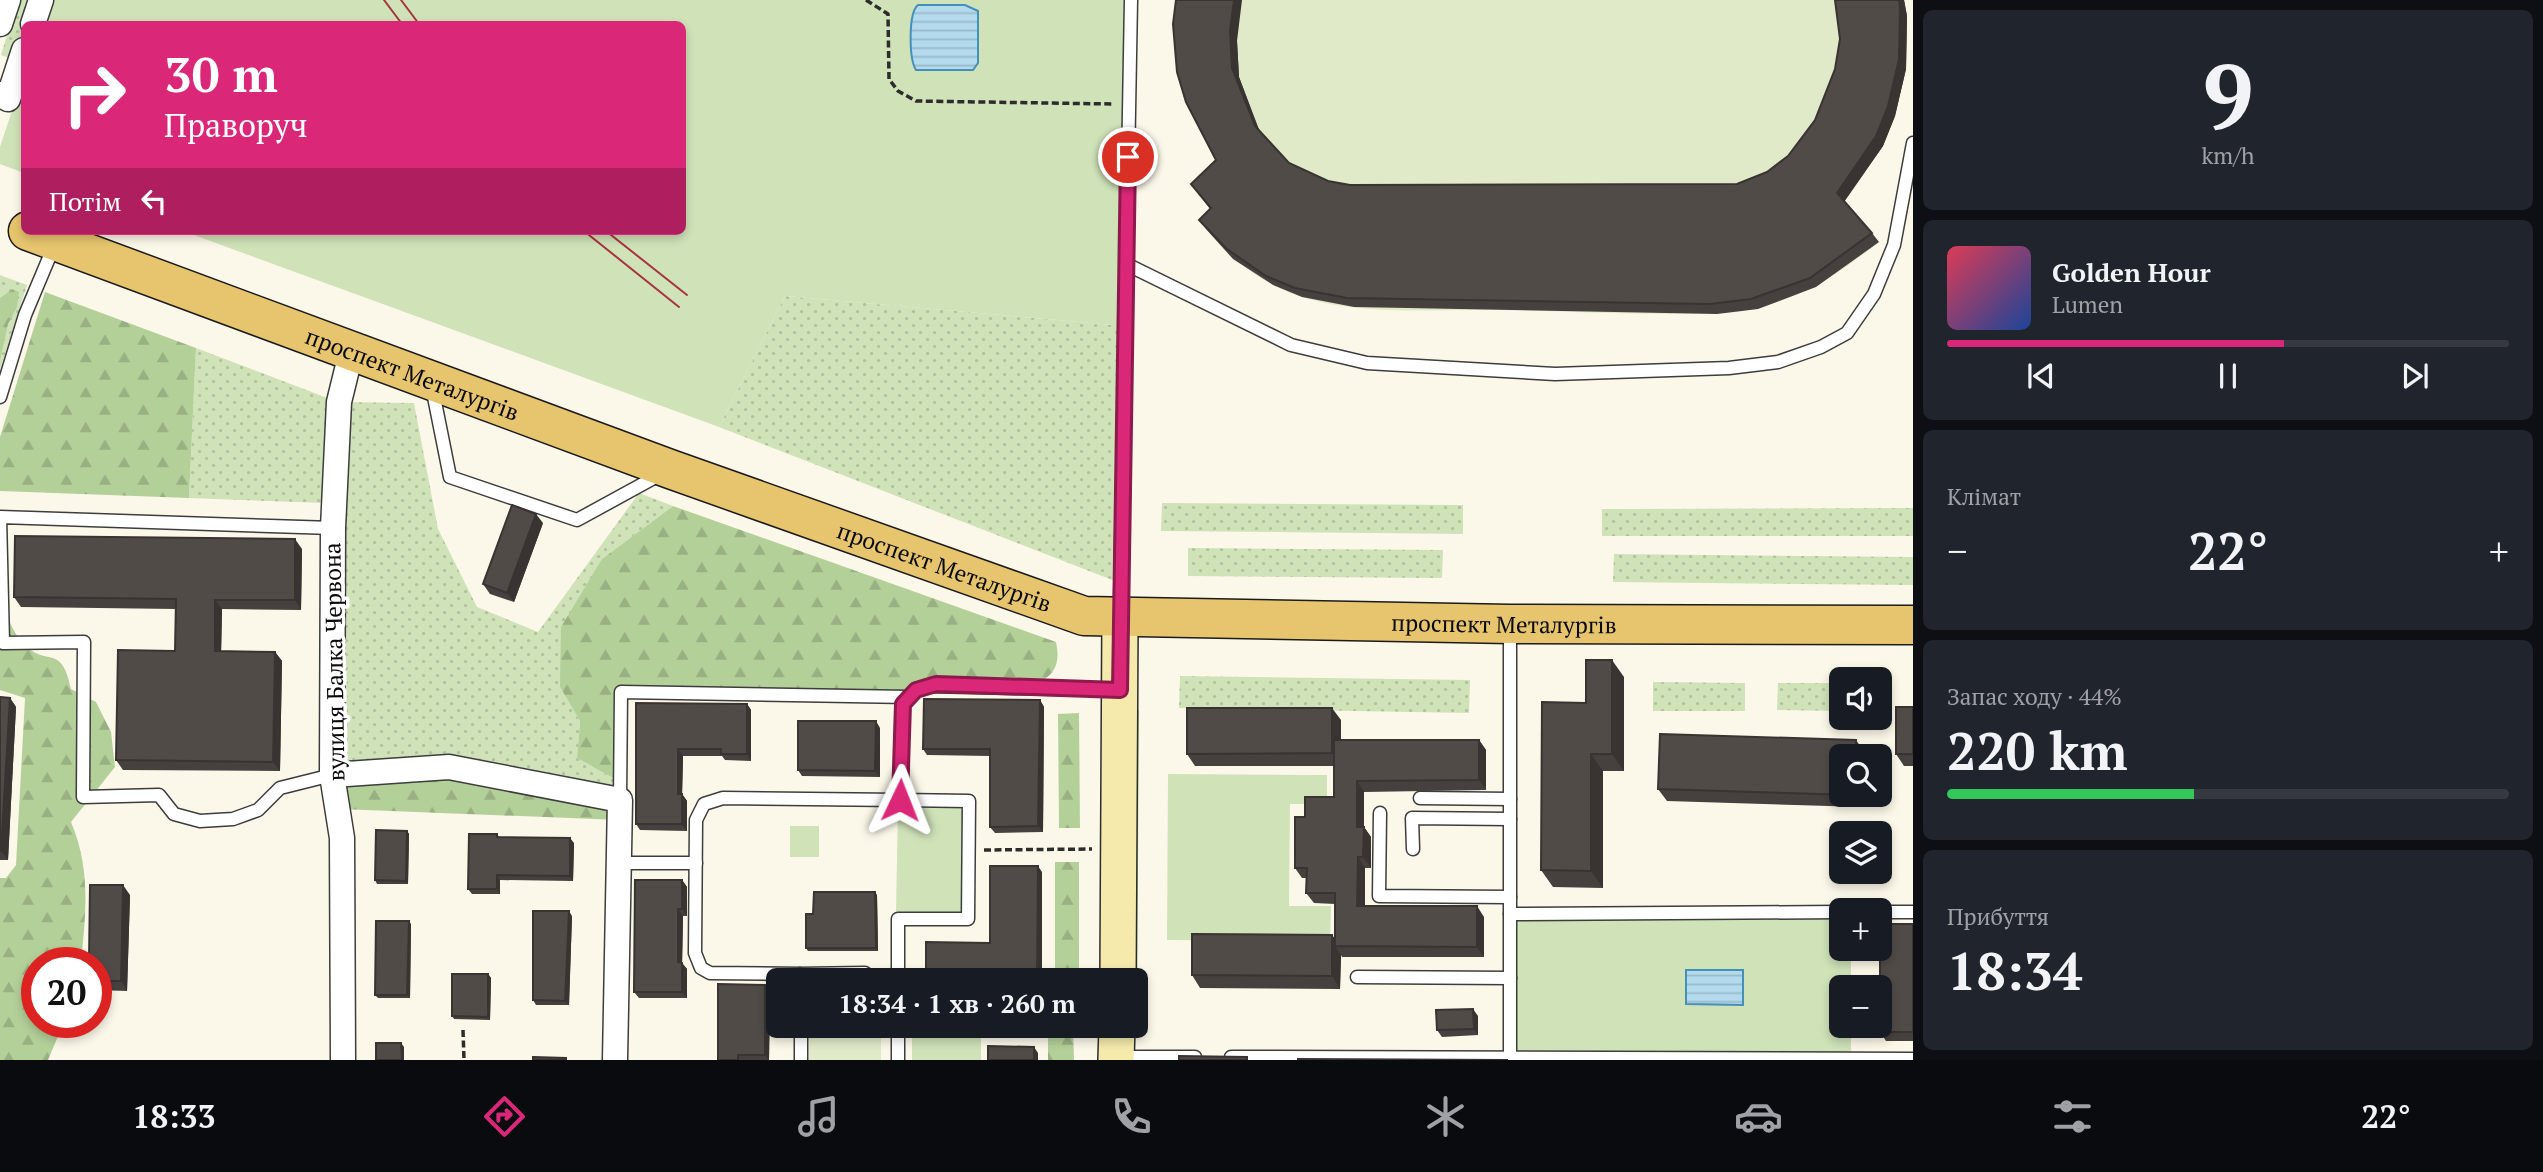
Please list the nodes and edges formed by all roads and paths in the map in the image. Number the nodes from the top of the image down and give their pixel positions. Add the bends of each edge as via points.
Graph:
1 (8, 0) edge
2 (41, 0) edge
3 (866, 0) edge
4 (1131, 0) edge
5 (34, 21) edge
6 (0, 24) edge
7 (21, 59) edge
8 (0, 94) edge
9 (1129, 104) junction
10 (1913, 143) edge
11 (0, 222) edge
12 (21, 229) edge
13 (36, 235) edge
14 (39, 235) edge
15 (1126, 264) junction
16 (352, 349) junction
17 (431, 378) junction
18 (0, 397) edge
19 (670, 469) junction
20 (333, 528) junction
21 (1120, 617) junction
22 (1510, 624) junction
23 (1913, 625) edge
24 (1120, 690) junction
25 (909, 697) junction
26 (332, 775) junction
27 (1420, 798) edge
28 (1510, 799) junction
29 (620, 800) junction
30 (900, 800) junction
31 (1380, 813) dead end
32 (1510, 819) junction
33 (1119, 849) junction
34 (1413, 849) dead end
35 (969, 850) junction
36 (619, 863) junction
37 (696, 863) junction
38 (1510, 897) junction
39 (1829, 912) edge
40 (1892, 912) edge
41 (1913, 912) edge
42 (1510, 914) junction
43 (898, 968) edge
44 (1118, 968) edge
45 (766, 976) edge
46 (1357, 977) dead end
47 (1510, 978) junction
48 (463, 1030) dead end
49 (801, 1038) edge
50 (898, 1038) edge
51 (1116, 1047) edge
52 (1510, 1057) junction
53 (1290, 1058) edge
54 (1556, 1059) edge
55 (1615, 1059) edge
56 (1907, 1059) edge
57 (343, 1060) edge
58 (464, 1060) edge
59 (615, 1060) edge
60 (801, 1060) edge
61 (898, 1060) edge

1 - 6 street
2 - 5 street
3 - 9 path via 887,14 889,79 898,91 916,101
4 - 9 lane
7 - 8 street via 8,99
9 - 15 lane
10 - 15 lane via 1894,246 1874,295 1847,333 1821,348 1778,362 1555,374 1367,363 1291,345
11 - 12 main road, проспект Металургів
13 - 18 lane via 25,315
14 - 16 main road, проспект Металургів
15 - 21 lane
16 - 17 main road, проспект Металургів
16 - 20 street, вулиця Балка Червона via 339,402
17 - 19 main road, проспект Металургів
17 - 19 lane via 450,477 577,520
19 - 21 main road, проспект Металургів via 1084,616
20 - 26 street, вулиця Балка Червона
20 - 26 lane via 0,517 3,643 84,642 83,797 159,795 174,814 200,821 233,819 257,810 280,789
21 - 22 main road, проспект Металургів
21 - 24 street
22 - 23 main road, проспект Металургів
22 - 28 lane
24 - 25 lane via 936,684
24 - 33 street
25 - 29 lane via 621,692
25 - 30 lane via 903,704
26 - 29 street via 449,768
26 - 57 street, вулиця Балка Червона via 342,838
27 - 28 lane
28 - 32 lane
29 - 36 street
30 - 35 lane via 969,802
30 - 37 lane via 714,799 698,811
31 - 38 lane via 1379,896
32 - 34 lane via 1412,818
32 - 38 lane
33 - 35 path
33 - 44 street
35 - 43 lane via 968,919 898,919
36 - 37 lane
36 - 59 street
37 - 45 lane via 695,953 701,968 714,974
38 - 42 lane
39 - 42 lane
40 - 41 lane
42 - 47 lane
46 - 47 lane
47 - 52 lane
48 - 58 path
49 - 60 lane
50 - 61 lane
51 - 53 lane via 1211,1057
52 - 53 lane
52 - 54 lane
54 - 55 lane
55 - 56 lane

